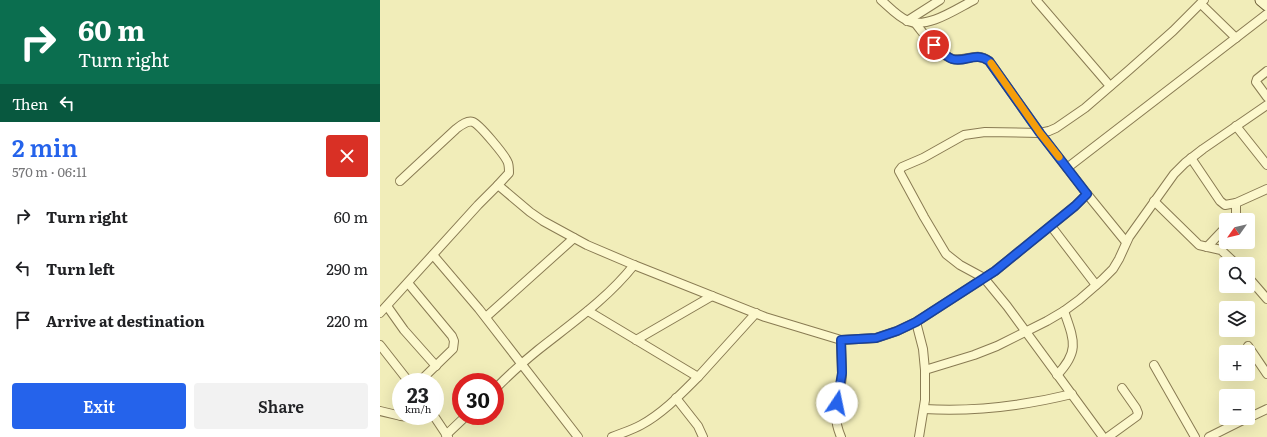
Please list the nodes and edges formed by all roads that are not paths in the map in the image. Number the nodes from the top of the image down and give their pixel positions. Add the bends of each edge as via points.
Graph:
1 (881, 0) edge
2 (922, 0) edge
3 (940, 0) edge
4 (974, 0) edge
5 (1036, 0) edge
6 (1261, 0) edge
7 (1203, 2) edge
8 (1267, 5) edge
9 (928, 7) junction
10 (1267, 14) edge
11 (911, 22) junction
12 (1236, 38) junction
13 (1267, 71) edge
14 (1110, 86) junction
15 (1267, 96) edge
16 (1267, 105) edge
17 (1236, 126) junction
18 (1040, 133) junction
19 (1191, 158) junction
20 (1267, 165) edge
21 (1067, 168) junction
22 (400, 181) dead end
23 (498, 185) junction
24 (1267, 190) edge
25 (1087, 194) junction
26 (1154, 201) junction
27 (1236, 203) junction
28 (1236, 213) edge
29 (1051, 226) junction
30 (1219, 234) edge
31 (574, 238) junction
32 (1126, 242) junction
33 (1207, 247) junction
34 (433, 256) junction
35 (1228, 257) edge
36 (634, 265) junction
37 (984, 278) junction
38 (408, 283) junction
39 (1255, 285) edge
40 (1096, 286) junction
41 (712, 296) junction
42 (1267, 299) edge
43 (387, 306) junction
44 (1064, 311) junction
45 (588, 312) junction
46 (380, 313) edge
47 (756, 313) junction
48 (486, 317) junction
49 (916, 322) junction
50 (1025, 332) junction
51 (636, 340) junction
52 (841, 340) junction
53 (380, 345) edge
54 (1255, 356) edge
55 (522, 363) junction
56 (1154, 365) dead end
57 (436, 366) junction
58 (925, 370) junction
59 (402, 373) edge
60 (429, 373) edge
61 (1267, 374) edge
62 (1057, 375) junction
63 (698, 377) junction
64 (504, 380) edge
65 (1122, 388) dead end
66 (1072, 394) junction
67 (676, 398) junction
68 (924, 409) junction
69 (1267, 409) edge
70 (380, 411) edge
71 (392, 414) edge
72 (1255, 415) edge
73 (440, 425) edge
74 (457, 425) edge
75 (1234, 425) edge
76 (447, 436) edge
77 (578, 437) edge
78 (612, 437) edge
79 (703, 437) edge
80 (841, 437) edge
81 (919, 437) edge
82 (1103, 437) edge
83 (1108, 437) edge
84 (1195, 437) edge
85 (1209, 437) edge

1 - 11 street
2 - 9 street
3 - 9 street
4 - 11 street via 938,18 922,23
5 - 14 street
6 - 8 street
7 - 12 street
7 - 14 street
9 - 11 street
10 - 12 street
11 - 18 street via 950,58 981,56 989,61
12 - 21 street
13 - 15 street via 1256,82
14 - 18 street via 1063,124
16 - 17 street
17 - 19 street
17 - 20 street
18 - 21 street
18 - 37 street via 984,132 964,136 899,171 946,254
19 - 26 street via 1169,179
19 - 27 street via 1220,201 1225,204
21 - 25 street
22 - 23 street via 456,129 470,122 475,123 484,132 509,164 509,173
23 - 31 street via 530,212
23 - 34 street
24 - 27 street
25 - 29 street
25 - 32 street
26 - 32 street
26 - 33 street via 1199,245
27 - 28 street
29 - 37 street
29 - 40 street
30 - 33 street
31 - 36 street
31 - 48 street
32 - 40 street via 1113,269
33 - 35 street via 1221,250
34 - 38 street
34 - 48 street
36 - 41 street
36 - 45 street
37 - 49 street
37 - 50 street
38 - 43 street
38 - 57 street via 454,341 453,349
39 - 42 street
40 - 44 street
41 - 47 street
41 - 51 street
43 - 46 street
43 - 57 street via 404,330
44 - 50 street
44 - 62 street via 1072,335 1073,352
45 - 51 street
45 - 55 street
47 - 52 street
47 - 63 street
48 - 55 street
49 - 52 street via 876,338
49 - 58 street
50 - 58 street via 998,346
50 - 62 street
51 - 63 street
52 - 80 street via 842,373 835,419
53 - 59 street
54 - 61 street
55 - 64 street
55 - 77 street
56 - 84 street
57 - 60 street
58 - 68 street
62 - 66 street
63 - 67 street
65 - 83 street via 1138,413
66 - 68 street via 1024,404 965,410
66 - 82 street
67 - 78 street via 647,421
67 - 79 street via 698,426
68 - 81 street
69 - 72 street
70 - 71 street
73 - 76 street
74 - 76 street
75 - 85 street

